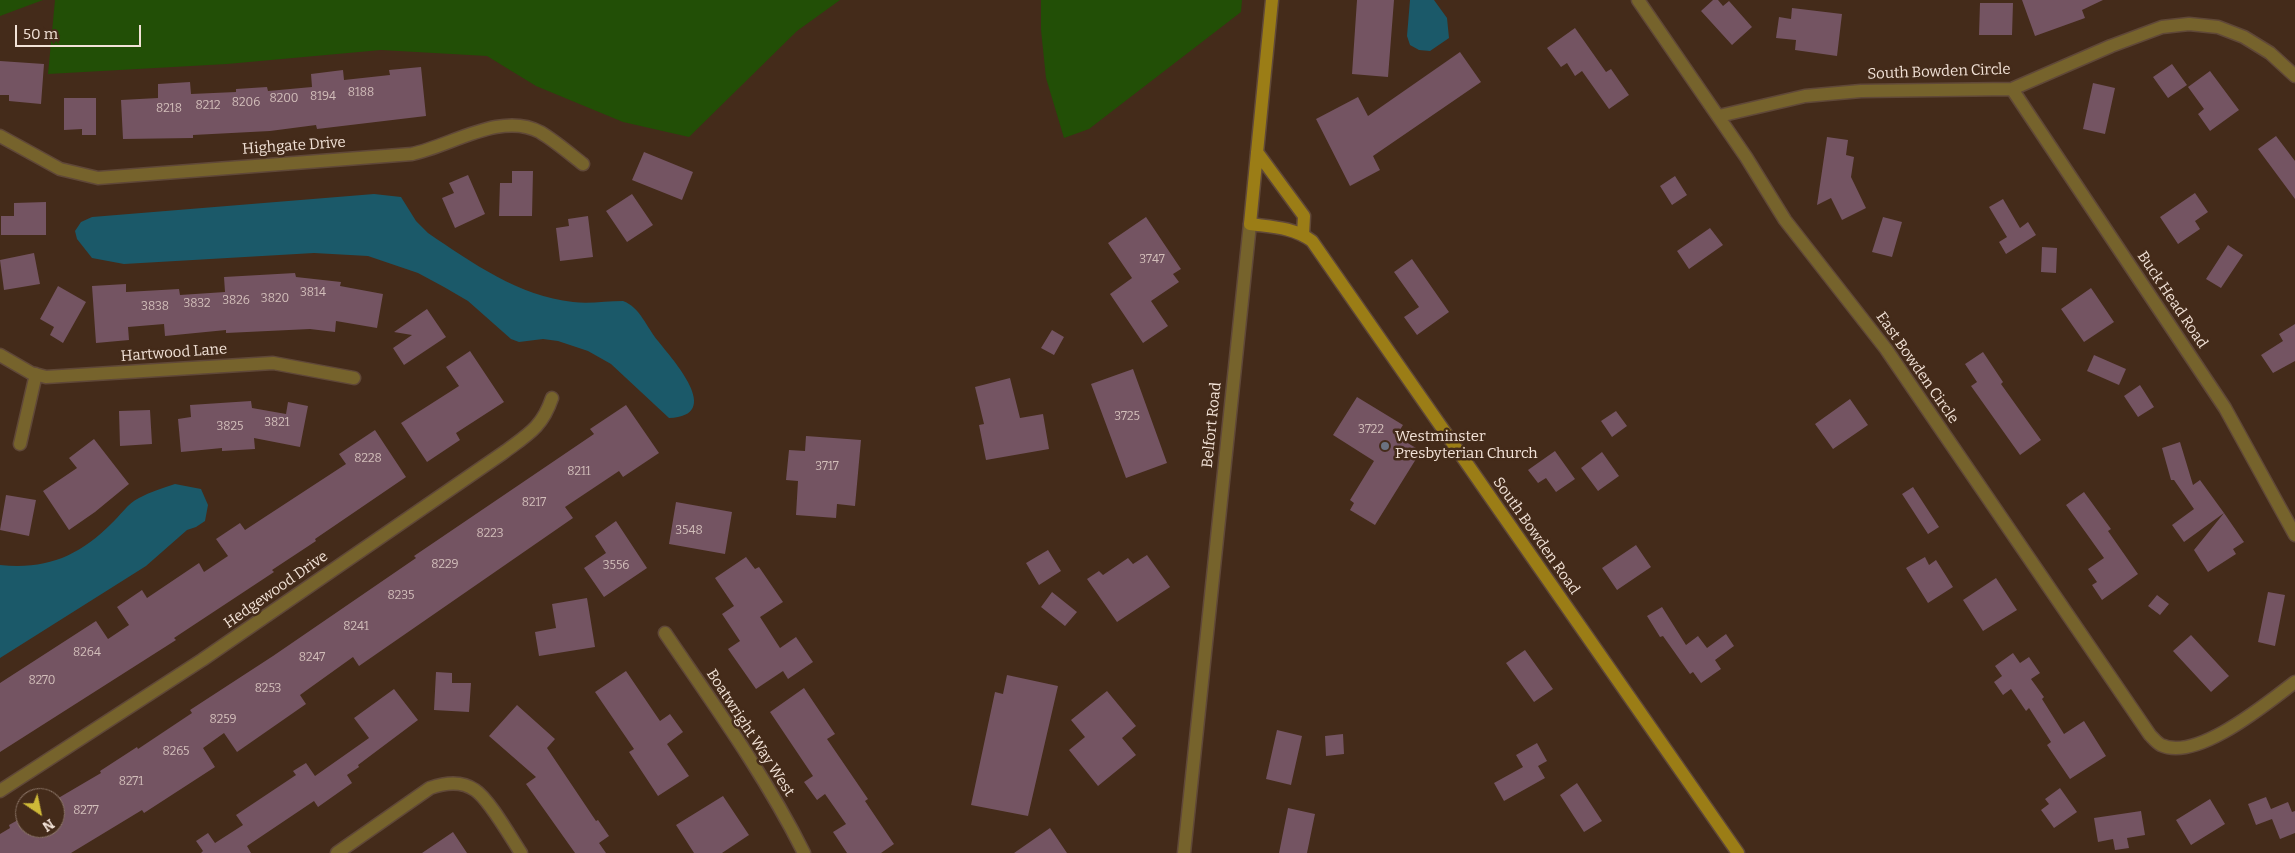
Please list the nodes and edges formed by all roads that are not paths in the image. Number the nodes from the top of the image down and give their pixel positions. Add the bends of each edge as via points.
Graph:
1 (1272, 0) edge
2 (1638, 0) edge
3 (2292, 72) edge
4 (2012, 89) junction
5 (1718, 116) junction
6 (0, 136) edge
7 (1256, 152) junction
8 (583, 164) dead end
9 (1250, 224) junction
10 (1303, 235) junction
11 (0, 355) edge
12 (36, 374) junction
13 (354, 378) dead end
14 (552, 398) dead end
15 (20, 444) dead end
16 (2295, 535) edge
17 (665, 633) dead end
18 (2295, 682) edge
19 (0, 790) edge
20 (337, 853) edge
21 (521, 853) edge
22 (804, 853) edge
23 (1184, 853) edge
24 (1738, 853) edge

1 - 7 main road, Belfort Road
2 - 5 street, East Bowden Circle
3 - 4 street, South Bowden Circle via 2244,37 2218,27 2189,24 2162,27
4 - 5 street, South Bowden Circle via 1833,93 1805,96
4 - 16 street, Buck Head Road via 2225,408
5 - 18 street, East Bowden Circle via 1785,220 1886,349 2150,735 2161,745 2172,748 2212,740
6 - 8 street, Highgate Drive via 60,169 98,178 412,154 501,126 519,125 539,132
7 - 9 main road, Belfort Road
7 - 10 main road via 1304,216
9 - 10 main road, South Bowden Road via 1286,228
9 - 23 street, Belfort Road
10 - 24 main road, South Bowden Road via 1317,249
11 - 12 street, Hartwood Lane
12 - 13 street, Hartwood Lane via 66,377 273,363
12 - 15 street
14 - 19 street, Hedgewood Drive via 546,415 534,430 503,453 202,660
17 - 22 street, Boatwright Way West via 759,772
20 - 21 street via 430,788 444,783 460,784 475,790

